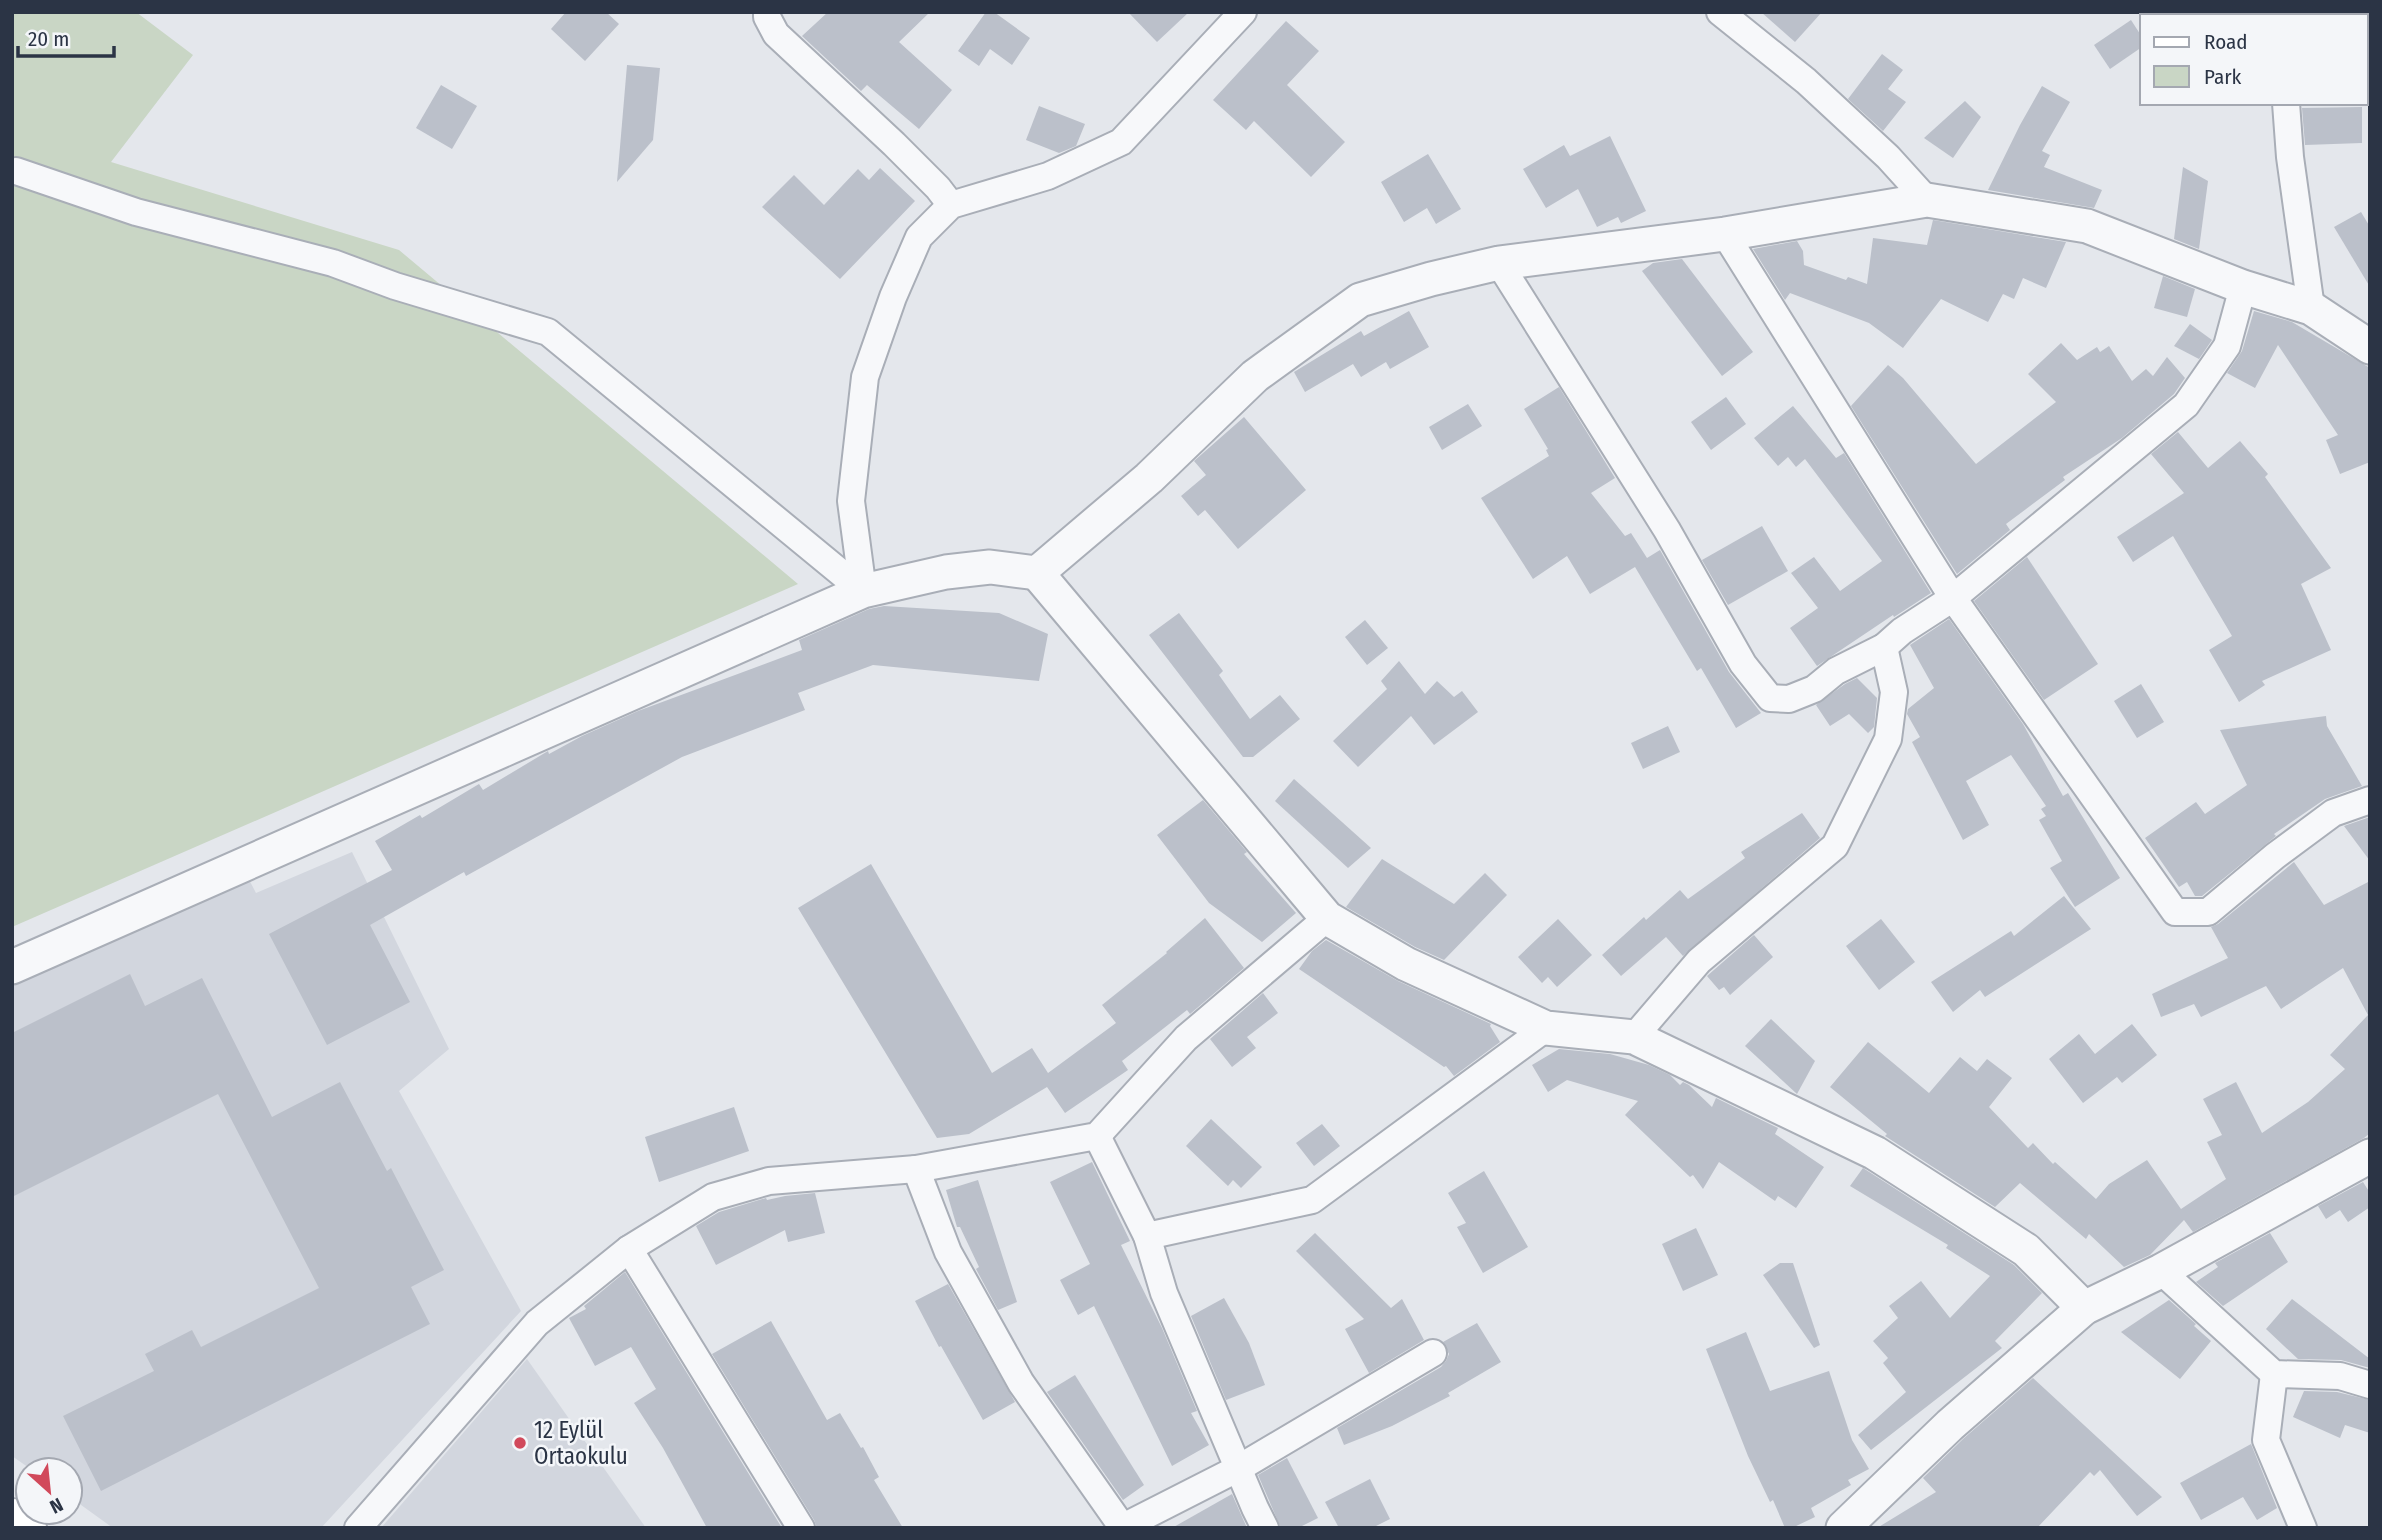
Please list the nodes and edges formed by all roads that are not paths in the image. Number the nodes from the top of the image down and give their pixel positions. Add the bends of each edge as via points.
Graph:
1 (767, 12) edge
2 (1243, 12) edge
3 (1720, 12) edge
4 (2323, 12) edge
5 (2294, 14) edge
6 (2286, 105) edge
7 (16, 171) dead end
8 (1927, 200) junction
9 (951, 205) junction
10 (1725, 234) junction
11 (1499, 263) junction
12 (2244, 288) junction
13 (2311, 308) junction
14 (2370, 347) edge
15 (1037, 573) junction
16 (863, 591) junction
17 (1953, 598) junction
18 (1884, 647) junction
19 (2370, 800) edge
20 (1326, 918) junction
21 (12, 967) edge
22 (1546, 1028) junction
23 (1634, 1037) junction
24 (1097, 1136) junction
25 (2370, 1156) edge
26 (916, 1169) junction
27 (1147, 1236) junction
28 (629, 1249) junction
29 (2161, 1271) junction
30 (2084, 1308) junction
31 (1433, 1353) dead end
32 (2274, 1374) junction
33 (2370, 1385) edge
34 (1239, 1468) junction
35 (12, 1518) edge
36 (1122, 1527) edge
37 (27, 1528) edge
38 (358, 1528) edge
39 (801, 1528) edge
40 (1265, 1528) edge
41 (1843, 1528) edge
42 (2302, 1528) edge

1 - 9 street via 776,34 894,144
2 - 9 street via 1121,142 1048,176
3 - 8 street via 1806,81
4 - 5 street
6 - 13 street
7 - 16 street via 136,212 333,263 548,332
8 - 10 street
8 - 12 street via 2087,226
9 - 16 street via 919,237 865,377 851,500
10 - 11 street
10 - 17 street
11 - 15 street via 1360,300 1255,376 1149,478
11 - 18 street via 1667,530 1743,664 1770,698 1789,699 1814,689 1836,671
12 - 13 street
12 - 17 street via 2227,346 2186,405
13 - 14 street
15 - 16 street via 990,568 957,571
15 - 20 street
16 - 21 street
17 - 18 street
17 - 19 street via 2175,912 2208,912 2333,813
18 - 23 street via 1894,692 1888,739 1835,846 1699,961
20 - 22 street via 1406,964
20 - 24 street via 1186,1038
22 - 23 street
22 - 27 street via 1312,1200
23 - 30 street via 1875,1153 2026,1250
24 - 26 street
24 - 27 street
25 - 29 street
26 - 28 street via 769,1181 713,1198
26 - 36 street via 948,1252 1021,1383
27 - 34 street via 1164,1293
28 - 38 street via 537,1323
28 - 39 street
29 - 30 street
29 - 32 street
30 - 41 street via 1950,1425
31 - 34 street
32 - 33 street via 2340,1376
32 - 42 street via 2266,1440
34 - 36 street
34 - 40 street
35 - 37 main road

